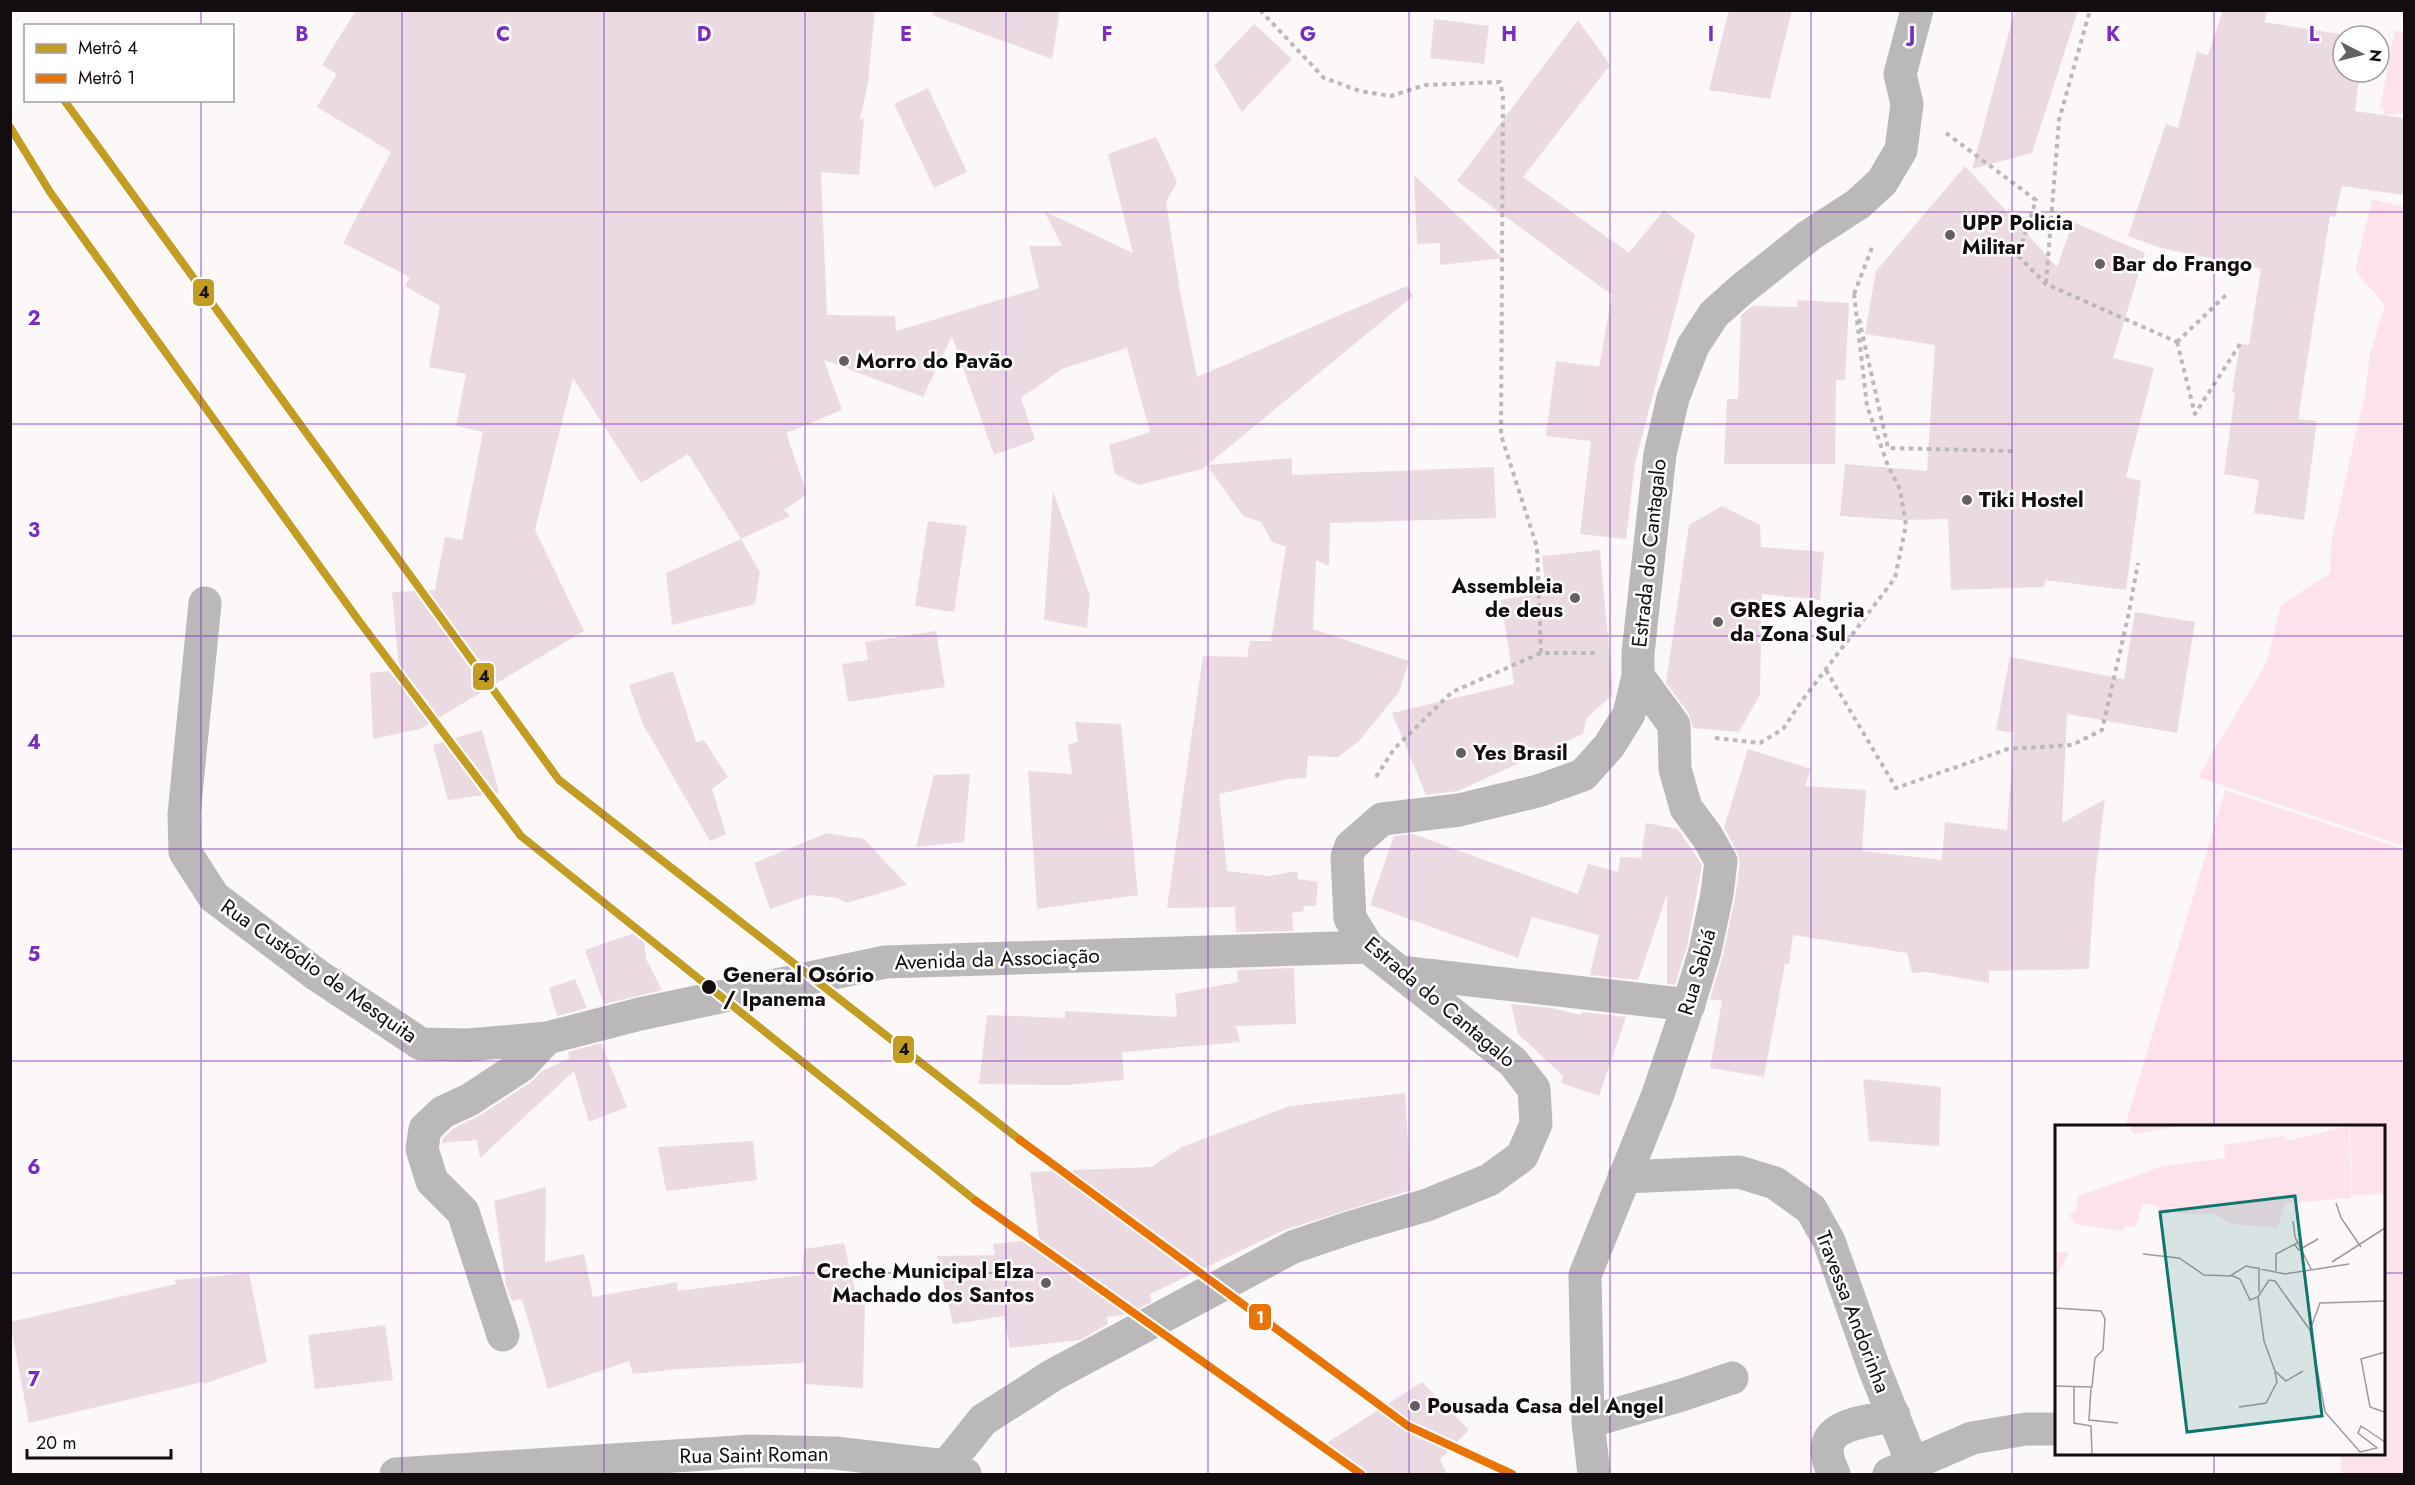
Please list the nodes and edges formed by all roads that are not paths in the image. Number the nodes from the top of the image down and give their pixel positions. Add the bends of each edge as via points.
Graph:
1 (1917, 10) edge
2 (205, 603) dead end
3 (1638, 664) junction
4 (1368, 947) junction
5 (1400, 972) junction
6 (1689, 1005) junction
7 (547, 1038) junction
8 (1624, 1177) junction
9 (503, 1335) dead end
10 (1732, 1378) dead end
11 (1894, 1414) junction
12 (1588, 1422) junction
13 (2055, 1429) edge
14 (956, 1470) edge
15 (1901, 1470) edge
16 (396, 1474) edge
17 (1594, 1474) edge
18 (1834, 1474) edge

1 - 3 street, Estrada do Cantagalo via 1900,74 1907,104 1901,150 1882,182 1742,289 1714,314 1693,346 1673,398 1660,454
2 - 7 street, Rua Custódio de Mesquita via 184,814 184,852 214,897 317,975 421,1044 468,1045
3 - 4 street, Estrada do Cantagalo via 1629,714 1609,746 1583,775 1538,791 1459,810 1382,819 1351,846 1347,857 1350,918
3 - 6 street, Rua Sabiá via 1674,725 1675,769 1686,808 1720,861 1710,928
4 - 5 street, Estrada do Cantagalo
4 - 7 street, Avenida da Associação via 885,962 640,1014
5 - 6 street
5 - 14 street, Estrada do Cantagalo via 1513,1062 1534,1089 1536,1124 1522,1156 1490,1180 1427,1205 1293,1247 1053,1375 983,1420
6 - 8 street, Rua Sabiá
7 - 9 street via 521,1066 443,1112 425,1129 422,1149 432,1181 463,1212
8 - 11 street, Travessa Andorinha via 1739,1172 1775,1184 1810,1209 1829,1241
8 - 12 street, Rua Sabiá via 1586,1275
10 - 12 street
11 - 15 street, Travessa Andorinha
11 - 18 street via 1837,1429 1830,1436 1828,1461
12 - 17 street
13 - 15 street via 2026,1429 1972,1438
14 - 16 street, Rua Saint Roman via 835,1453 752,1451

